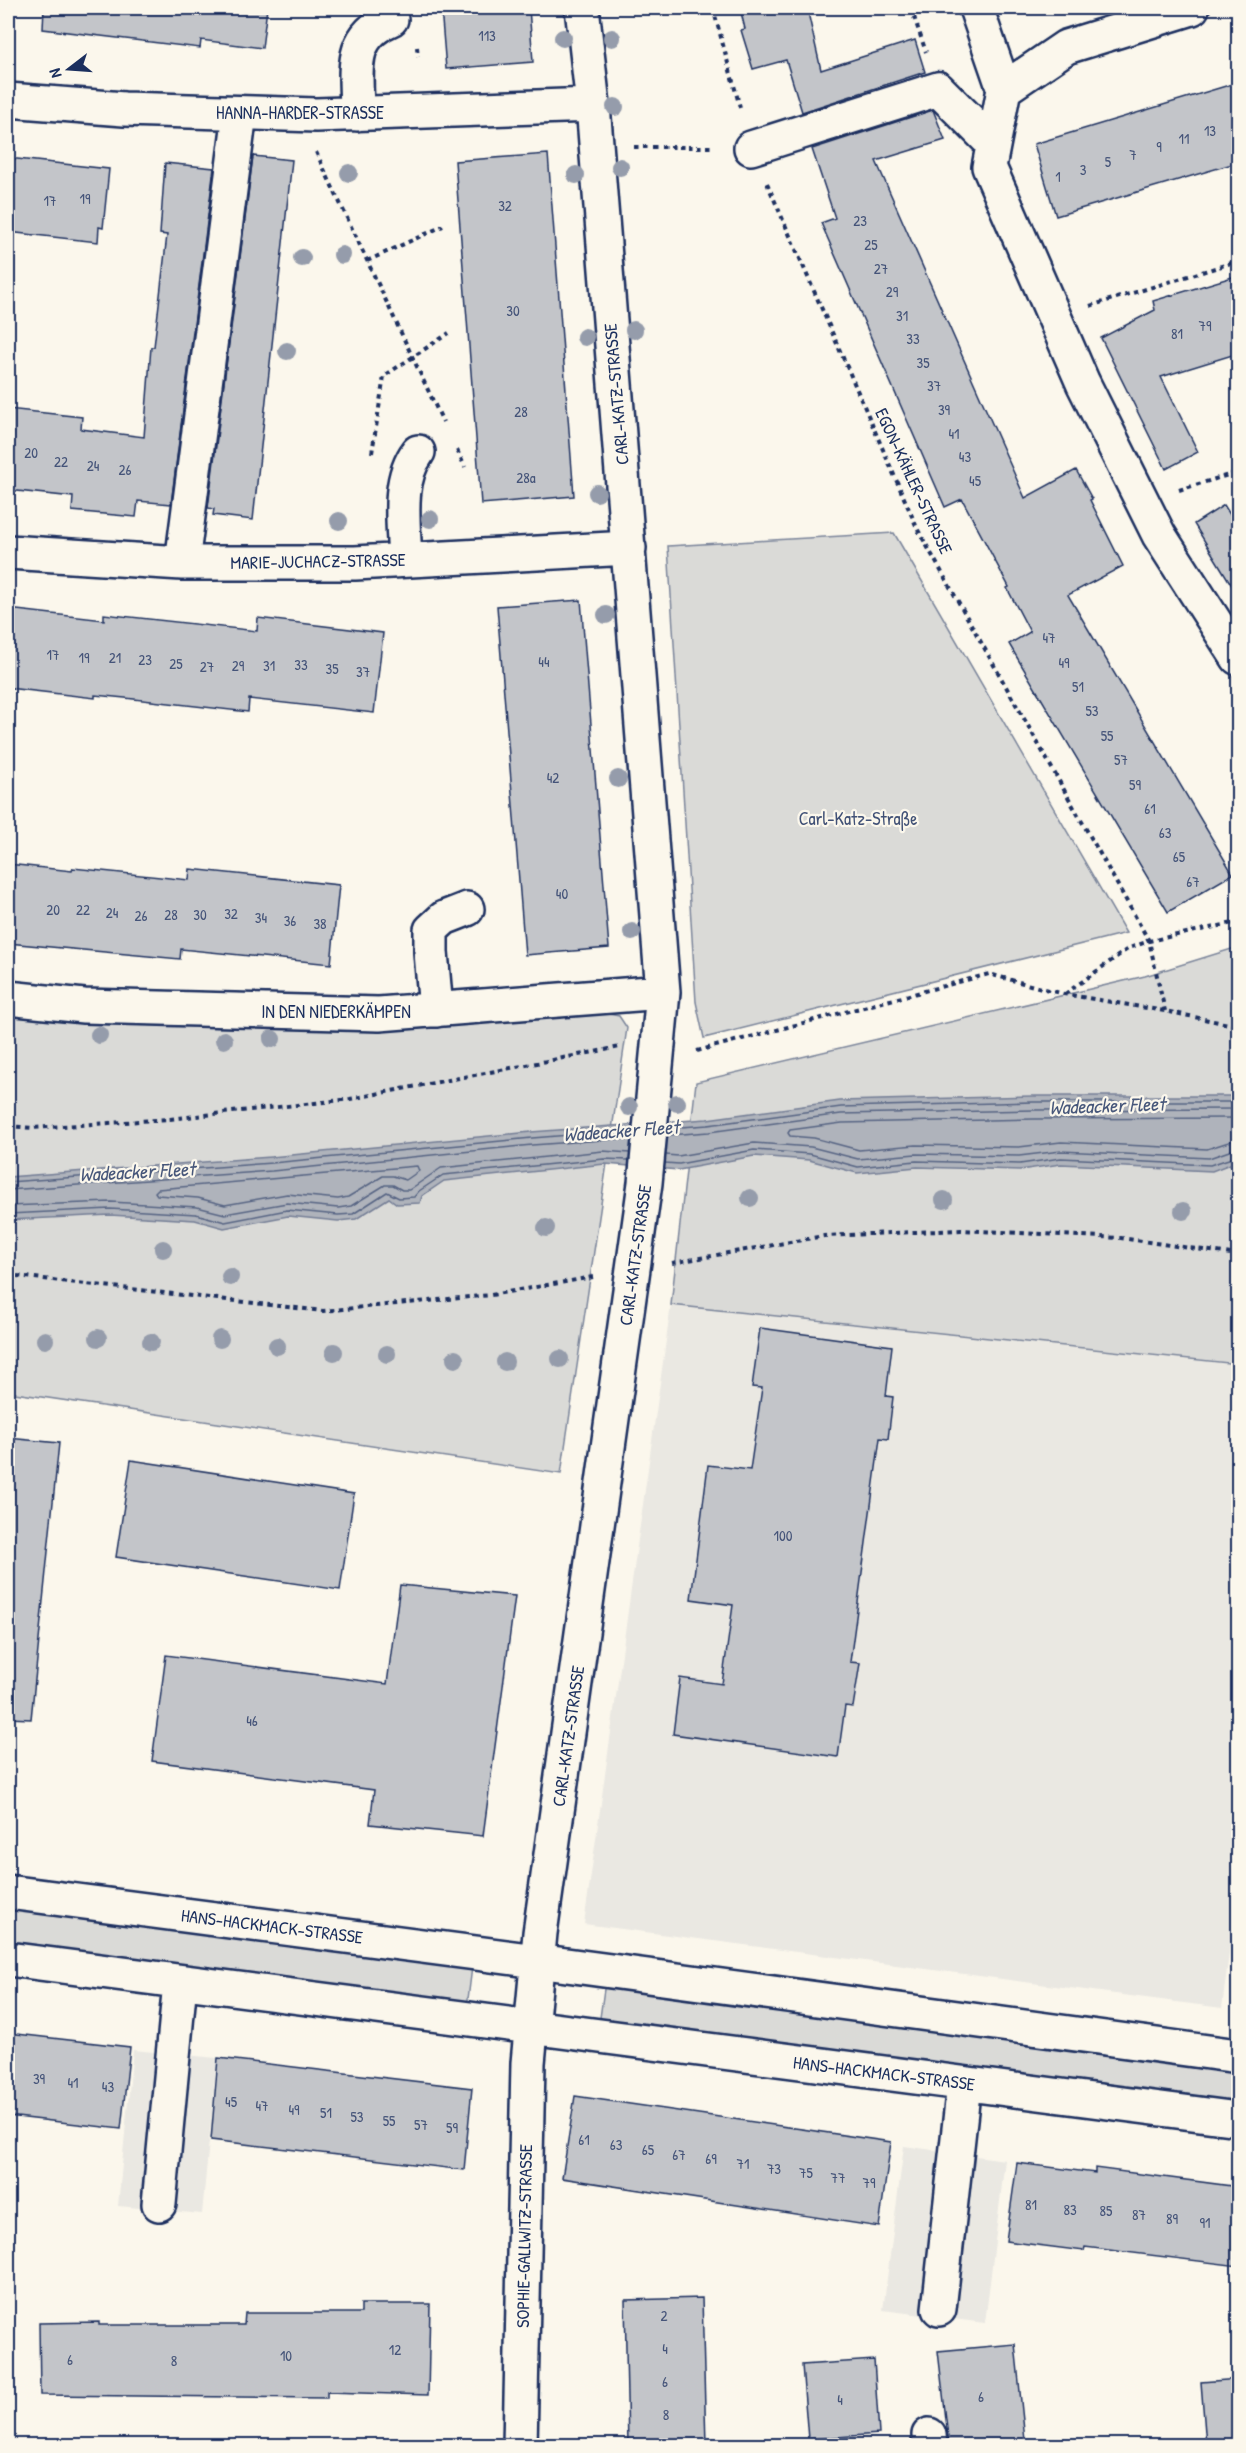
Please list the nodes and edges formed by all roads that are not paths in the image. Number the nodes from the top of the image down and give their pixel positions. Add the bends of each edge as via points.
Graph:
1 (582, 8) edge
2 (976, 8) edge
3 (1192, 8) edge
4 (391, 19) dead end
5 (1004, 89) junction
6 (8, 100) edge
7 (594, 105) junction
8 (240, 114) junction
9 (357, 114) junction
10 (993, 144) junction
11 (751, 148) road end
12 (418, 452) dead end
13 (629, 548) junction
14 (8, 552) edge
15 (405, 560) junction
16 (182, 563) junction
17 (1239, 658) edge
18 (466, 909) dead end
19 (663, 992) junction
20 (8, 998) edge
21 (436, 1010) junction
22 (8, 1892) edge
23 (8, 1959) edge
24 (537, 1960) junction
25 (180, 1982) junction
26 (530, 2027) junction
27 (1239, 2056) edge
28 (964, 2084) junction
29 (1239, 2120) edge
30 (159, 2204) dead end
31 (939, 2309) dead end
32 (520, 2445) edge

1 - 7 street, CARL-KATZ-STRASSE
2 - 5 street
3 - 5 street via 1066,47
4 - 9 street via 376,25 365,36 357,54
5 - 10 street
6 - 8 street, HANNA-HARDER-STRASSE
7 - 9 street, HANNA-HARDER-STRASSE
7 - 13 street, CARL-KATZ-STRASSE
8 - 9 street, HANNA-HARDER-STRASSE
8 - 16 street
10 - 11 street via 938,89
10 - 17 street via 988,167 1083,383 1159,535
12 - 15 street via 410,462 404,495
13 - 15 street, MARIE-JUCHACZ-STRASSE
13 - 19 street, CARL-KATZ-STRASSE
14 - 16 street, MARIE-JUCHACZ-STRASSE
15 - 16 street, MARIE-JUCHACZ-STRASSE
18 - 21 street via 444,918 431,930
19 - 21 street, IN DEN NIEDERKÄMPEN
19 - 24 street, CARL-KATZ-STRASSE via 645,1184
20 - 21 street, IN DEN NIEDERKÄMPEN via 84,1006 237,1011 379,1014
22 - 24 street, HANS-HACKMACK-STRASSE
23 - 25 street, HANS-HACKMACK-STRASSE
24 - 26 street
24 - 27 street, HANS-HACKMACK-STRASSE
25 - 26 street, HANS-HACKMACK-STRASSE
25 - 30 street
26 - 28 street, HANS-HACKMACK-STRASSE
26 - 32 street, SOPHIE-GALLWITZ-STRASSE
28 - 29 street, HANS-HACKMACK-STRASSE
28 - 31 street

